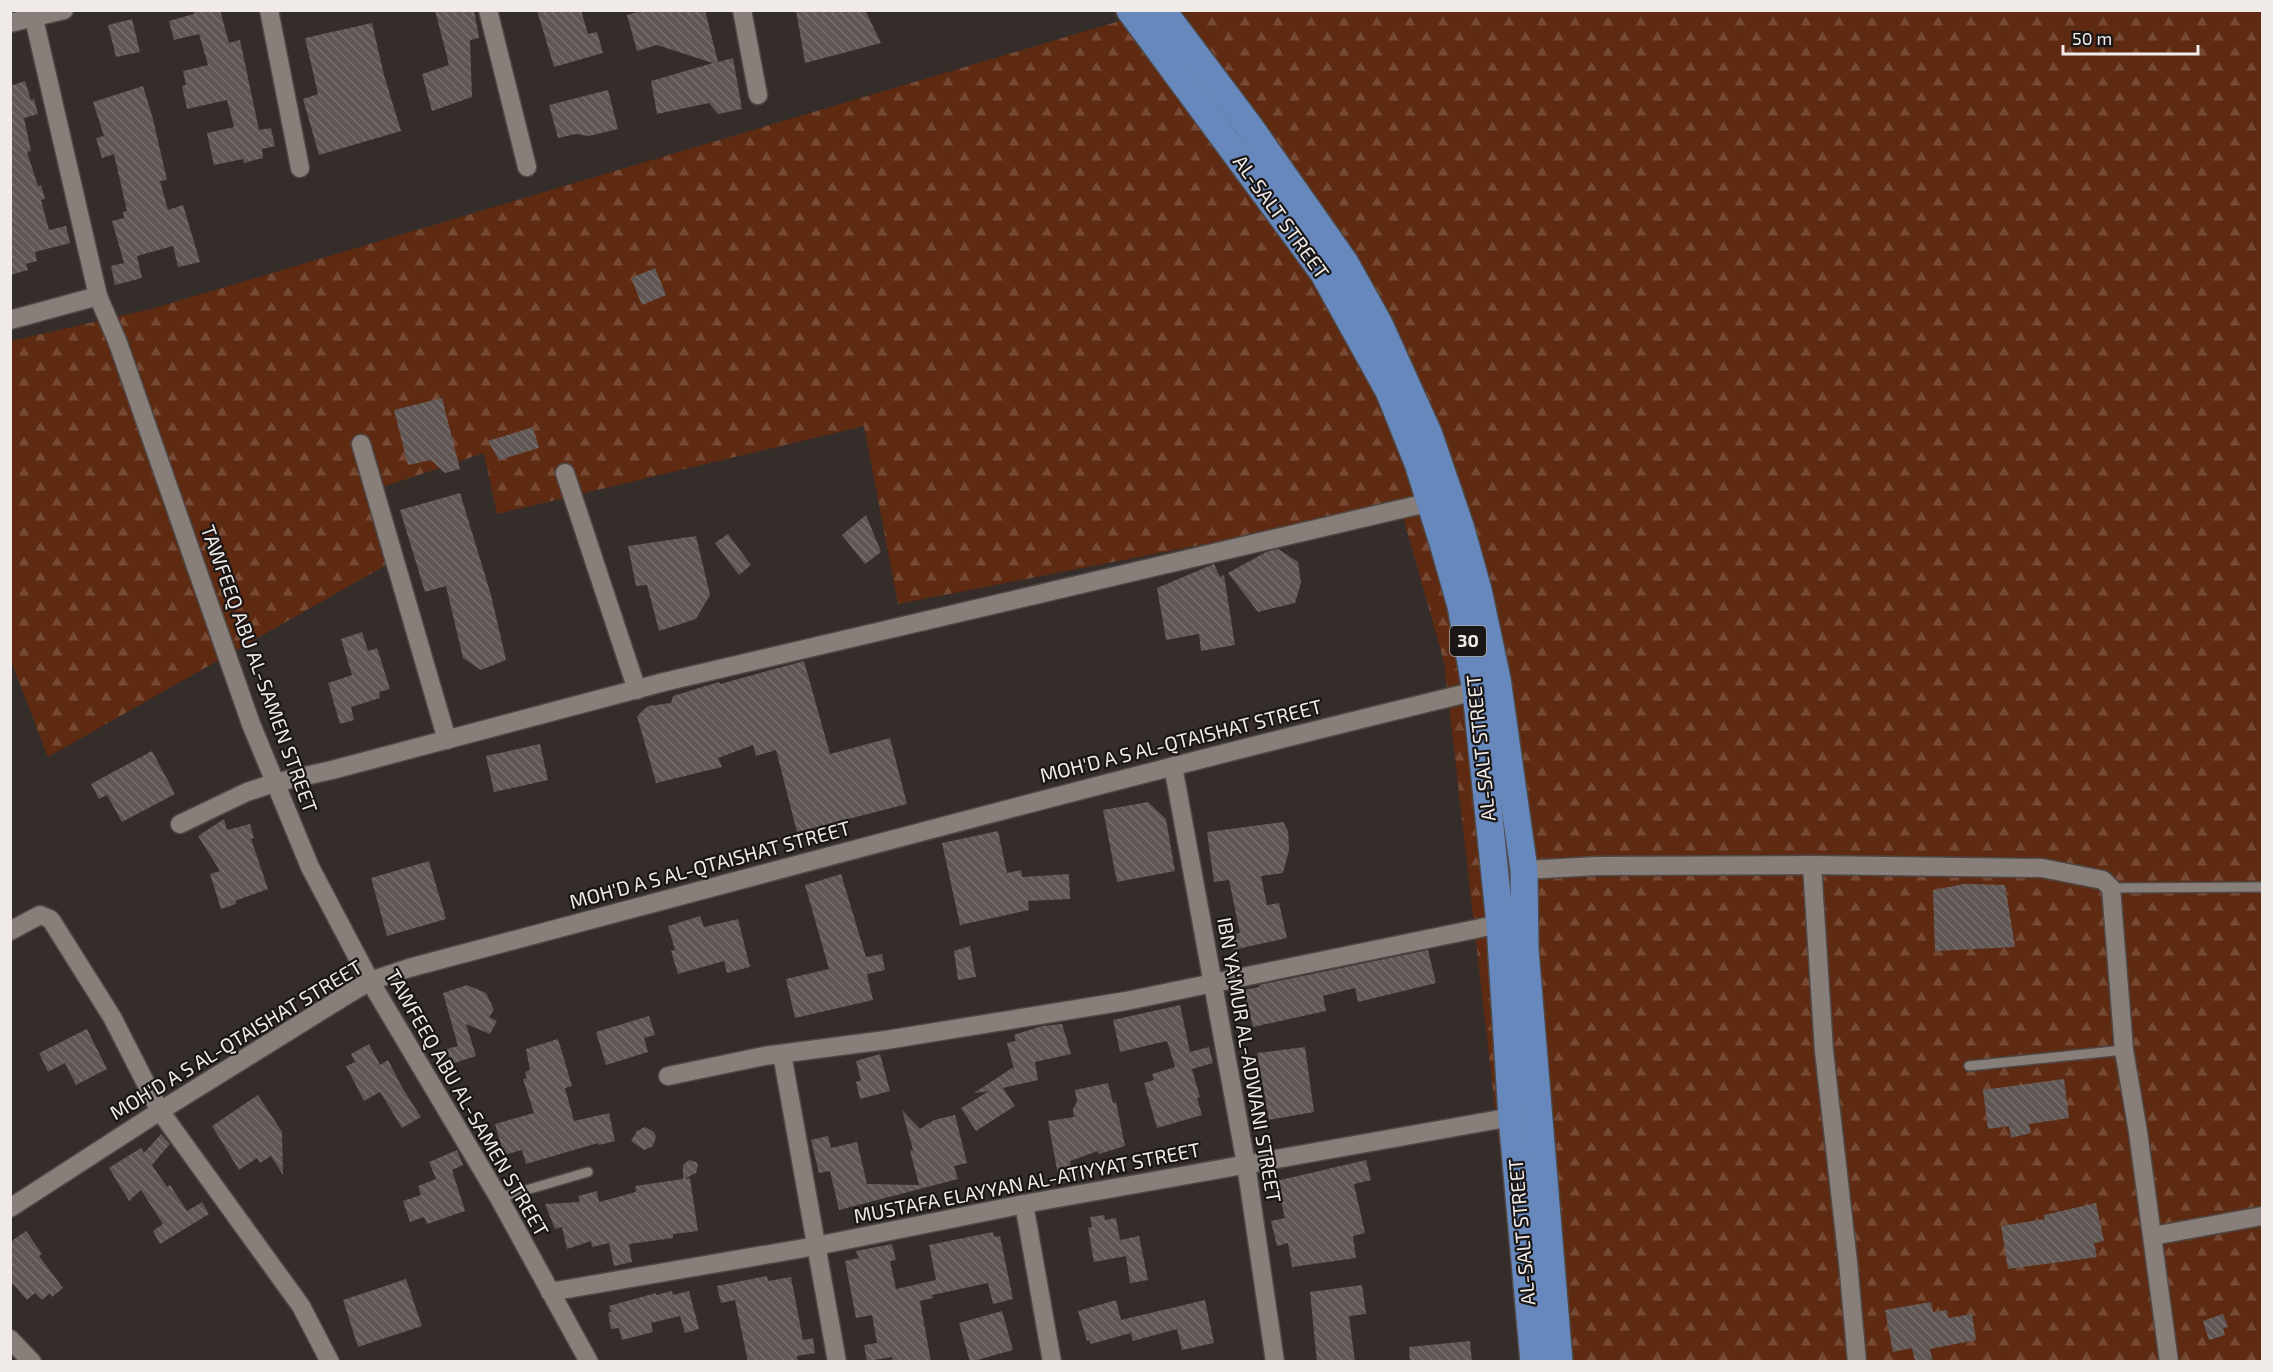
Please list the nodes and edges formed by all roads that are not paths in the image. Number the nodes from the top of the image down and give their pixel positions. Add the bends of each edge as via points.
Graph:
1 (64, 10) edge
2 (269, 10) edge
3 (488, 10) edge
4 (742, 10) edge
5 (1130, 10) edge
6 (1162, 10) edge
7 (33, 14) edge
8 (10, 23) edge
9 (758, 95) dead end
10 (527, 167) dead end
11 (300, 168) dead end
12 (98, 296) junction
13 (10, 320) edge
14 (361, 444) dead end
15 (564, 473) dead end
16 (1431, 502) junction
17 (637, 690) junction
18 (1476, 692) junction
19 (447, 740) junction
20 (1173, 766) junction
21 (274, 783) junction
22 (180, 824) dead end
23 (1812, 865) junction
24 (1524, 870) junction
25 (2262, 887) edge
26 (2111, 888) junction
27 (1500, 924) junction
28 (10, 931) edge
29 (370, 981) junction
30 (1215, 983) junction
31 (2124, 1050) junction
32 (782, 1054) junction
33 (1969, 1066) dead end
34 (668, 1076) dead end
35 (160, 1111) junction
36 (1512, 1117) junction
37 (1246, 1164) junction
38 (588, 1172) dead end
39 (499, 1198) junction
40 (1024, 1204) junction
41 (10, 1209) edge
42 (2262, 1216) edge
43 (2153, 1236) junction
44 (816, 1246) junction
45 (550, 1292) junction
46 (10, 1340) edge
47 (32, 1362) edge
48 (330, 1362) edge
49 (589, 1362) edge
50 (837, 1362) edge
51 (1052, 1362) edge
52 (1275, 1362) edge
53 (1534, 1362) edge
54 (1559, 1362) edge
55 (1857, 1362) edge
56 (2169, 1362) edge

1 - 7 street
2 - 11 street
3 - 10 street
4 - 9 street
5 - 16 main road, AL-SALT STREET / 30 via 1323,272 1389,391
6 - 24 main road, AL-SALT STREET / 30 via 1346,263 1430,435 1471,562 1490,646
7 - 8 street
7 - 12 street, TAWFEEQ ABU AL-SAMEN STREET
12 - 13 street
12 - 21 street, TAWFEEQ ABU AL-SAMEN STREET
14 - 19 street
15 - 17 street
16 - 17 street
16 - 18 main road, AL-SALT STREET / 30 via 1461,606
17 - 19 street
18 - 20 street, MOH'D A S AL-QTAISHAT STREET
18 - 27 main road, AL-SALT STREET / 30
19 - 21 street
20 - 29 street, MOH'D A S AL-QTAISHAT STREET
20 - 30 street, IBN YA‘MUR AL-ADWANI STREET
21 - 22 street
21 - 29 street, TAWFEEQ ABU AL-SAMEN STREET via 310,867
23 - 24 street
23 - 26 street via 2042,868 2103,880
23 - 55 street via 1824,1051
24 - 54 main road, AL-SALT STREET / 30 via 1525,950
25 - 26 lane
26 - 31 street
27 - 30 street
27 - 36 main road, AL-SALT STREET / 30
28 - 35 street via 33,917 50,919 112,1017
29 - 35 street, MOH'D A S AL-QTAISHAT STREET
29 - 39 street, TAWFEEQ ABU AL-SAMEN STREET
30 - 32 street via 1042,1016
30 - 37 street, IBN YA‘MUR AL-ADWANI STREET
31 - 33 lane
31 - 43 street
32 - 34 street
32 - 44 street
35 - 41 street, MOH'D A S AL-QTAISHAT STREET
35 - 48 street via 301,1306
36 - 37 street, MUSTAFA ELAYYAN AL-ATIYYAT STREET
36 - 53 main road, AL-SALT STREET / 30
37 - 40 street, MUSTAFA ELAYYAN AL-ATIYYAT STREET
37 - 52 street, IBN YA‘MUR AL-ADWANI STREET
38 - 39 lane
39 - 45 street, TAWFEEQ ABU AL-SAMEN STREET
40 - 44 street, MUSTAFA ELAYYAN AL-ATIYYAT STREET
40 - 51 street
42 - 43 street
43 - 56 street
44 - 45 street, MUSTAFA ELAYYAN AL-ATIYYAT STREET
44 - 50 street
45 - 49 street, TAWFEEQ ABU AL-SAMEN STREET
46 - 47 street

